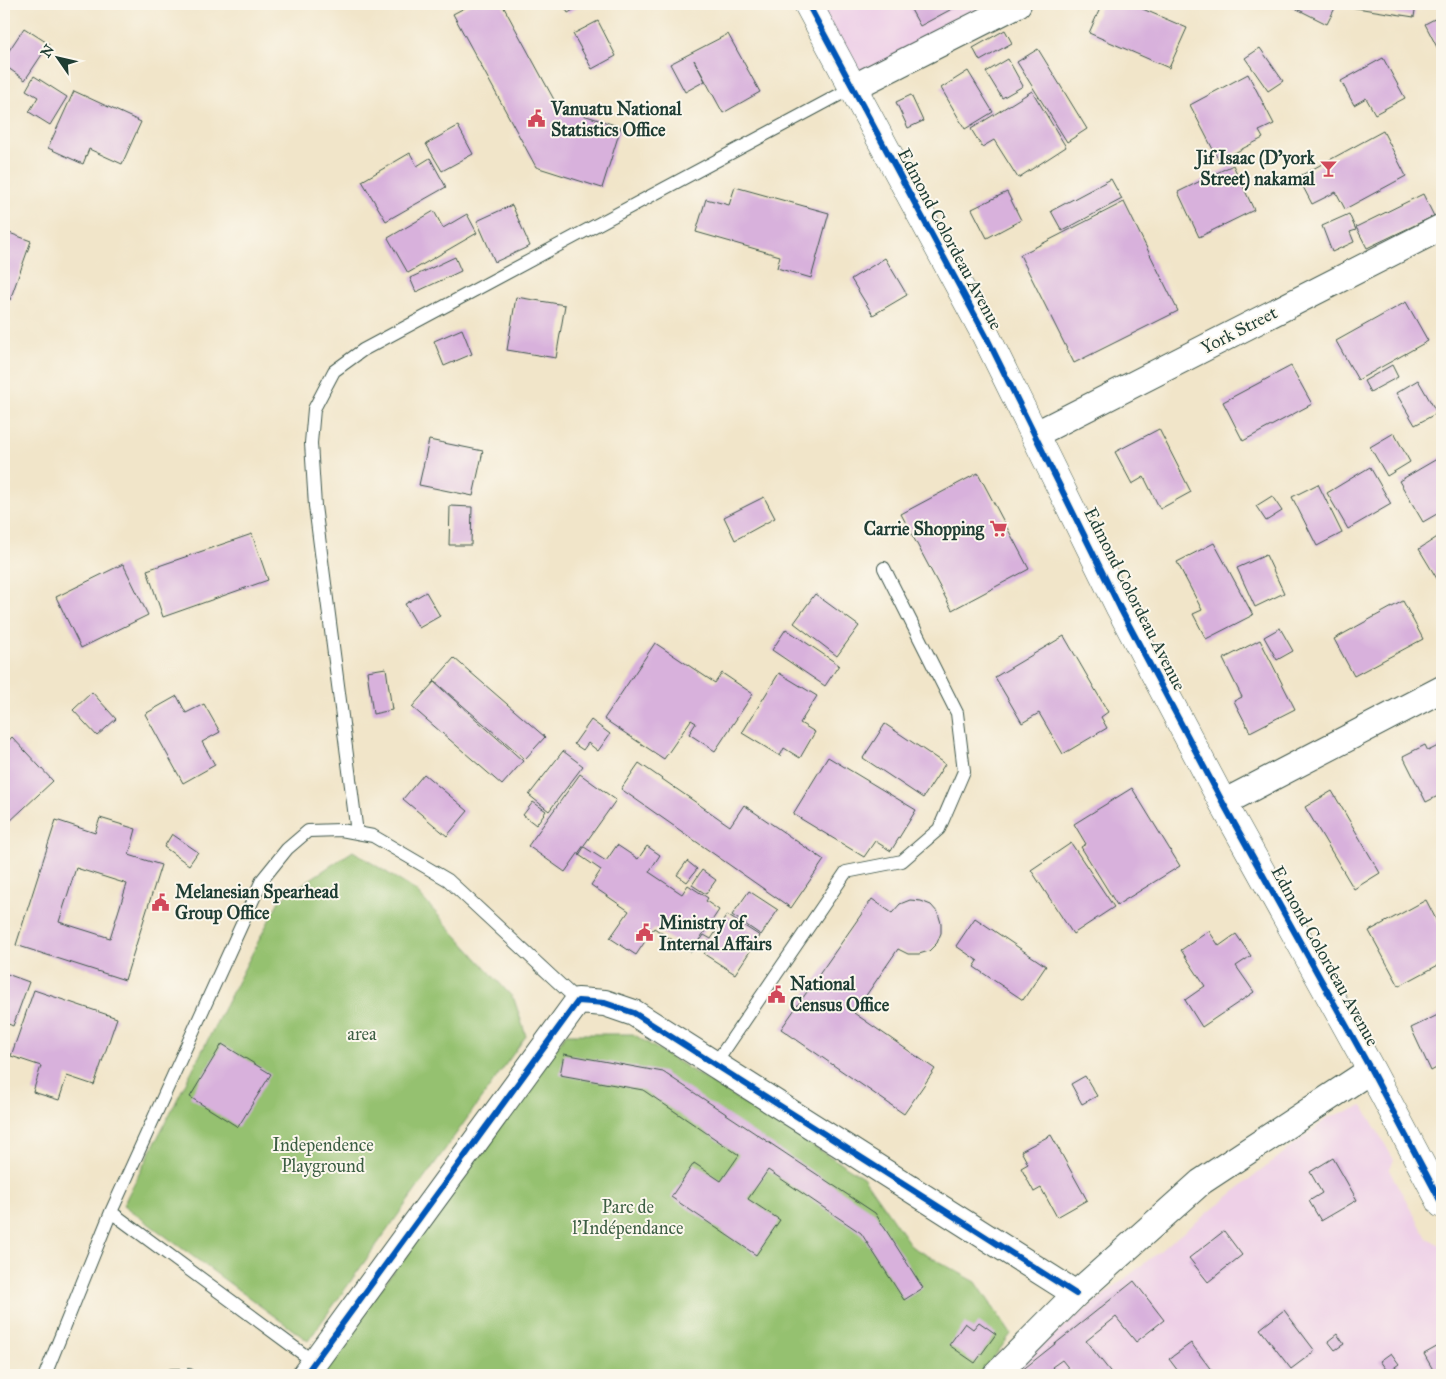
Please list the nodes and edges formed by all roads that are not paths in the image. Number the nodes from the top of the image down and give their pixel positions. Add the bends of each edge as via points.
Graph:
1 (808, 4) edge
2 (1018, 4) edge
3 (852, 88) junction
4 (1442, 227) edge
5 (1036, 434) junction
6 (884, 568) dead end
7 (1442, 690) edge
8 (1223, 804) junction
9 (357, 833) junction
10 (578, 1001) junction
11 (715, 1064) junction
12 (1371, 1070) junction
13 (1439, 1189) edge
14 (111, 1212) junction
15 (1076, 1294) junction
16 (310, 1369) edge
17 (45, 1375) edge
18 (172, 1375) edge
19 (189, 1375) edge
20 (996, 1375) edge

1 - 3 street, Edmond Colordeau Avenue
2 - 3 street
3 - 5 street, Edmond Colordeau Avenue
3 - 9 lane via 363,350 334,370 314,409 315,506
4 - 5 street, York Street
5 - 8 street, Edmond Colordeau Avenue via 1120,608
6 - 11 lane via 957,713 964,771 939,829 902,861 846,872
7 - 8 street
8 - 12 street, Edmond Colordeau Avenue
9 - 10 lane via 373,836 448,880
9 - 14 lane via 308,831 287,848 262,880
10 - 11 street via 606,1003 634,1013
10 - 16 street
11 - 15 street
12 - 13 street, Edmond Colordeau Avenue
12 - 15 street via 1201,1182
14 - 16 lane
14 - 17 lane
15 - 20 street
18 - 19 lane

